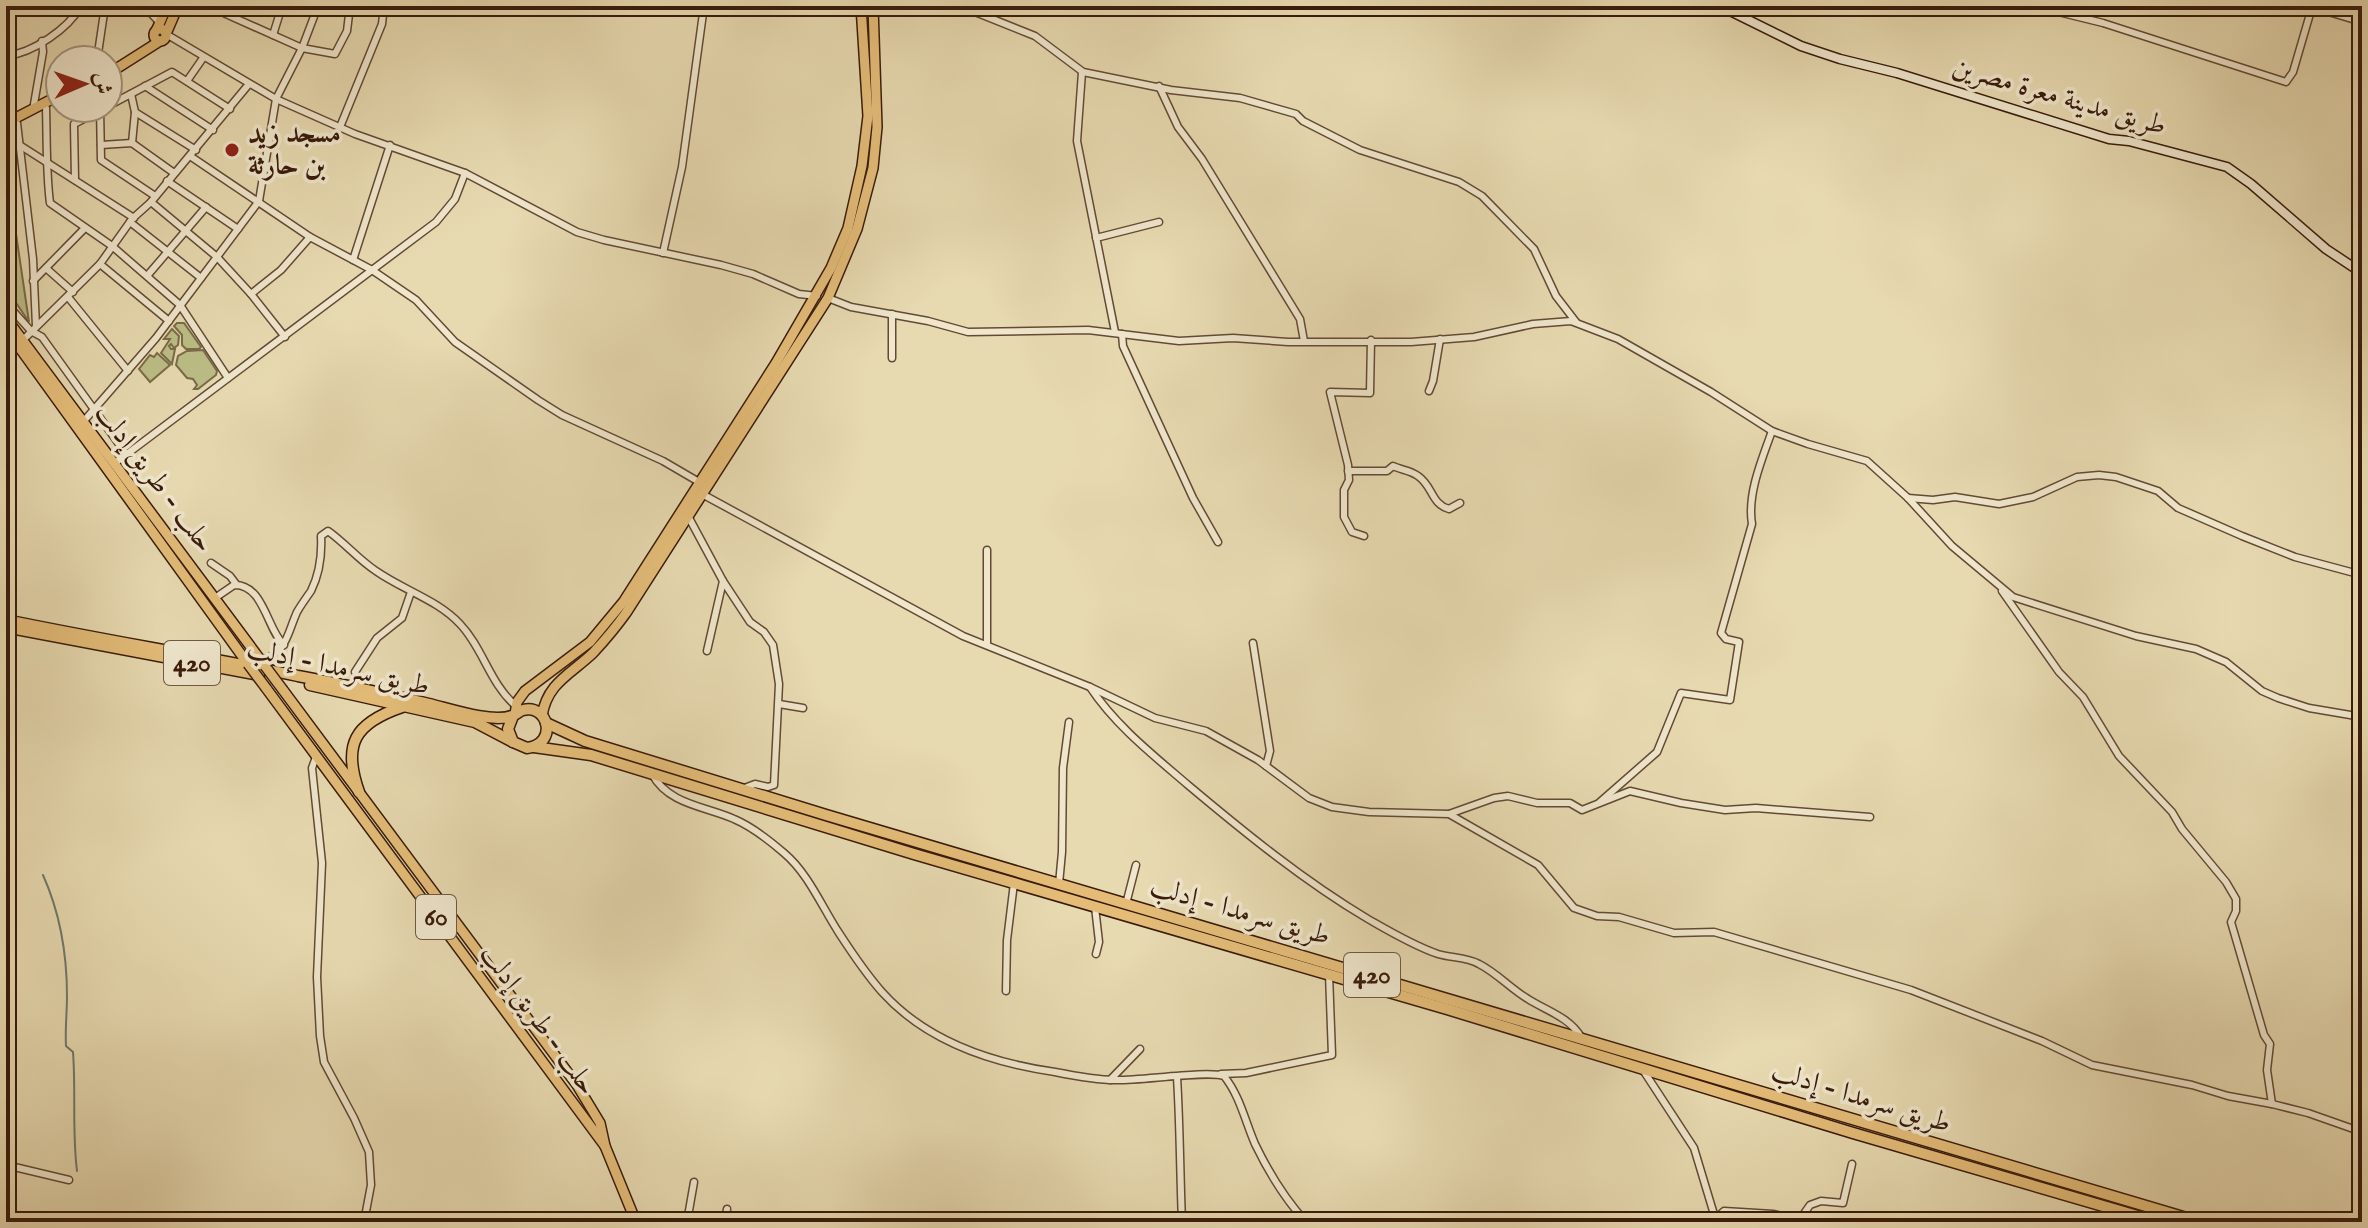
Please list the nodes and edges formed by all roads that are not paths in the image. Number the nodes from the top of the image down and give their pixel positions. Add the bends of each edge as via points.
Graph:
1 (81, 6) edge
2 (105, 6) edge
3 (144, 6) edge
4 (167, 6) edge
5 (178, 6) edge
6 (208, 6) edge
7 (282, 6) edge
8 (318, 6) edge
9 (350, 6) edge
10 (384, 6) edge
11 (704, 6) edge
12 (861, 6) edge
13 (873, 6) edge
14 (960, 6) edge
15 (1720, 6) edge
16 (2034, 6) edge
17 (2362, 22) edge
18 (159, 33) junction
19 (273, 35) junction
20 (42, 41) junction
21 (99, 44) edge
22 (302, 48) junction
23 (6, 56) edge
24 (203, 58) junction
25 (124, 59) edge
26 (1082, 72) junction
27 (187, 81) junction
28 (249, 84) junction
29 (145, 86) junction
30 (1159, 86) junction
31 (131, 94) junction
32 (124, 98) edge
33 (276, 99) junction
34 (6, 104) edge
35 (44, 105) edge
36 (44, 109) edge
37 (230, 109) junction
38 (33, 110) junction
39 (135, 112) junction
40 (10, 124) edge
41 (47, 124) edge
42 (74, 124) edge
43 (102, 124) edge
44 (340, 127) junction
45 (213, 130) junction
46 (132, 143) junction
47 (101, 145) junction
48 (390, 145) junction
49 (21, 146) junction
50 (193, 153) junction
51 (49, 163) junction
52 (174, 173) junction
53 (465, 173) junction
54 (75, 180) junction
55 (167, 181) junction
56 (153, 199) junction
57 (259, 201) junction
58 (206, 207) junction
59 (132, 220) junction
60 (1159, 222) dead end
61 (85, 228) junction
62 (238, 229) junction
63 (184, 230) junction
64 (310, 237) junction
65 (1096, 238) junction
66 (112, 246) junction
67 (167, 251) junction
68 (663, 253) junction
69 (217, 257) junction
70 (353, 260) junction
71 (100, 264) junction
72 (47, 269) junction
73 (372, 270) junction
74 (2362, 273) edge
75 (147, 276) junction
76 (201, 278) junction
77 (33, 281) junction
78 (70, 294) junction
79 (251, 294) junction
80 (817, 296) junction
81 (828, 298) junction
82 (6, 303) edge
83 (180, 305) junction
84 (892, 314) junction
85 (6, 318) edge
86 (169, 321) junction
87 (1576, 322) junction
88 (6, 329) edge
89 (34, 329) junction
90 (1119, 333) junction
91 (285, 337) junction
92 (1440, 339) junction
93 (23, 340) junction
94 (1371, 340) junction
95 (1304, 341) junction
96 (892, 358) dead end
97 (128, 371) junction
98 (228, 378) junction
99 (1429, 391) dead end
100 (95, 411) junction
101 (83, 422) junction
102 (1772, 431) junction
103 (88, 436) junction
104 (126, 454) junction
105 (115, 463) junction
106 (1348, 471) junction
107 (699, 482) junction
108 (702, 494) junction
109 (1908, 498) junction
110 (1460, 503) dead end
111 (688, 516) junction
112 (1364, 536) dead end
113 (1218, 542) dead end
114 (663, 546) junction
115 (987, 550) dead end
116 (183, 555) junction
117 (173, 562) junction
118 (211, 563) dead end
119 (2362, 575) edge
120 (723, 581) junction
121 (236, 584) junction
122 (2000, 588) junction
123 (411, 592) junction
124 (215, 598) junction
125 (6, 620) edge
126 (6, 627) edge
127 (1253, 643) dead end
128 (987, 644) junction
129 (284, 645) junction
130 (707, 651) dead end
131 (263, 664) junction
132 (355, 672) dead end
133 (1090, 687) junction
134 (779, 704) junction
135 (406, 706) junction
136 (803, 708) dead end
137 (515, 712) junction
138 (2362, 717) edge
139 (544, 719) junction
140 (1069, 722) dead end
141 (513, 742) junction
142 (534, 747) junction
143 (316, 757) junction
144 (1266, 766) junction
145 (652, 774) junction
146 (742, 789) junction
147 (359, 792) junction
148 (350, 800) junction
149 (1600, 802) junction
150 (1449, 814) junction
151 (1870, 817) dead end
152 (1136, 865) dead end
153 (1014, 883) junction
154 (1059, 884) junction
155 (1126, 904) junction
156 (1095, 907) junction
157 (1096, 954) dead end
158 (1329, 974) junction
159 (1006, 991) dead end
160 (1448, 1004) junction
161 (1582, 1038) junction
162 (1140, 1049) dead end
163 (1641, 1067) junction
164 (1217, 1074) junction
165 (1177, 1077) junction
166 (1110, 1080) junction
167 (1707, 1082) junction
168 (2272, 1104) junction
169 (2362, 1132) edge
170 (605, 1146) junction
171 (1852, 1164) dead end
172 (6, 1165) edge
173 (69, 1180) dead end
174 (694, 1182) dead end
175 (727, 1209) dead end
176 (1716, 1220) edge
177 (364, 1222) edge
178 (636, 1222) edge
179 (687, 1222) edge
180 (725, 1222) edge
181 (1182, 1222) edge
182 (1306, 1222) edge
183 (2158, 1222) edge
184 (2200, 1222) edge

1 - 20 street via 74,19
2 - 21 street
3 - 18 street
4 - 18 main road
5 - 18 main road
6 - 19 street
7 - 19 street
8 - 22 street
9 - 22 street via 347,31 335,54
10 - 44 street via 382,24
11 - 68 street via 682,167
12 - 80 main road via 868,116 861,177 848,228
13 - 81 main road via 873,168 857,229
14 - 26 street via 1035,36
15 - 74 main road, طريق مدينة معرة مصرين via 1788,41 1840,59 2109,139 2227,167
16 - 17 street via 2286,82 2312,7
18 - 24 street
18 - 25 main road
19 - 22 street
20 - 23 street via 19,55
20 - 38 street
22 - 33 street
24 - 27 street
24 - 28 street
26 - 30 street
26 - 65 street via 1077,141
27 - 29 street via 172,72
27 - 37 street
28 - 33 street
28 - 37 street
29 - 31 street
29 - 45 street
30 - 87 street via 1240,98 1296,114 1360,150 1459,182 1482,196 1534,249 1556,296
30 - 95 street via 1178,127 1300,319
31 - 32 street
31 - 39 street
33 - 44 street
33 - 57 street
34 - 40 street
35 - 38 main road
36 - 40 main road
37 - 45 street
38 - 40 main road
39 - 46 street
39 - 50 street
40 - 49 street
41 - 51 street
42 - 54 street
43 - 47 street
44 - 48 street
45 - 50 street
46 - 47 street
46 - 52 street
47 - 56 street via 103,164
48 - 53 street
48 - 70 street
49 - 51 street
49 - 77 street
50 - 52 street
50 - 57 street
51 - 54 street
51 - 61 street via 50,203
52 - 55 street
53 - 68 street via 577,232
53 - 73 street via 441,217
54 - 59 street
55 - 56 street
55 - 58 street
56 - 59 street
56 - 63 street
57 - 62 street
57 - 64 street
58 - 62 street
58 - 63 street
59 - 66 street
59 - 67 street
60 - 65 street
61 - 66 street
61 - 72 street
62 - 69 street
63 - 67 street
63 - 69 street
64 - 70 street
64 - 79 street
65 - 90 street
66 - 71 street
66 - 75 street
67 - 75 street
67 - 76 street
68 - 80 street
69 - 76 street
69 - 79 street
70 - 73 street
71 - 78 street
71 - 86 street
72 - 77 street
72 - 78 street
73 - 91 street
73 - 107 street via 416,300 455,342 538,400
75 - 83 street
76 - 83 street
77 - 89 street
78 - 89 street
78 - 97 street
79 - 91 street
80 - 107 main road
81 - 84 street
81 - 108 main road
82 - 89 street
83 - 86 street
83 - 98 street
84 - 90 street via 968,332
84 - 96 street
85 - 93 main road, حلب - طريق إدلب
86 - 97 street
87 - 92 street
87 - 102 street via 1618,339
88 - 103 main road, حلب - طريق إدلب
89 - 93 street
89 - 100 street
90 - 95 street via 1179,341
90 - 113 street
91 - 98 street
92 - 94 street
92 - 99 street
93 - 101 main road, حلب - طريق إدلب
94 - 95 street
94 - 106 street via 1370,393 1330,392
97 - 100 street
98 - 104 street
100 - 101 street
100 - 104 street
101 - 103 main road, حلب - طريق إدلب
102 - 109 street via 1867,461
102 - 149 street via 1758,470 1752,524 1721,633 1739,642 1730,700 1681,693 1657,752
103 - 105 main road, حلب - طريق إدلب
103 - 117 main road, حلب - طريق إدلب
104 - 105 street
105 - 116 main road, حلب - طريق إدلب
106 - 110 street via 1387,471 1393,466 1408,470 1429,485 1441,506 1449,509
106 - 112 street via 1344,517 1352,532
107 - 114 main road
108 - 111 main road
108 - 128 street via 921,614
109 - 119 street via 1955,497 1999,504 2033,497 2077,477 2116,477 2158,491 2178,508 2242,536
109 - 122 street
111 - 114 main road
111 - 120 street
114 - 137 main road via 595,636 525,691
114 - 139 main road via 613,630 554,685
115 - 128 street
116 - 117 main road
116 - 124 main road, حلب - طريق إدلب
117 - 143 main road, حلب - طريق إدلب / 60, bridge
118 - 121 street
120 - 130 street
120 - 134 street via 773,645
121 - 124 street
121 - 129 street via 261,603
122 - 138 street via 2065,615 2215,656 2278,698
122 - 168 street via 2083,697 2119,756 2172,812 2236,899 2231,922 2270,1044
123 - 129 street via 325,532 317,576
123 - 132 street via 402,618 377,638
123 - 137 street via 459,622
124 - 131 main road, حلب - طريق إدلب
125 - 137 highway, 420 via 478,715
126 - 135 highway, طريق سرمدا - إدلب / 420
127 - 144 street via 1270,751
128 - 133 street
129 - 131 street
131 - 147 main road, حلب - طريق إدلب / 60, bridge
133 - 144 street via 1155,718 1206,731
133 - 161 street via 1105,710 1171,771 1287,863 1367,918 1431,952 1475,961 1568,1020
134 - 136 street
134 - 146 street via 774,785
135 - 141 highway, طريق سرمدا - إدلب / 420 via 480,723
135 - 147 highway via 380,715 356,736 351,761
137 - 139 highway via 529,710
137 - 141 highway via 508,729
139 - 142 highway via 545,737
139 - 146 highway, طريق سرمدا - إدلب / 420 via 585,741
140 - 154 street
141 - 142 highway
142 - 145 highway, طريق سرمدا - إدلب / 420 via 577,751
143 - 148 main road, حلب - طريق إدلب / 60
143 - 177 street via 312,768 322,863 320,1036 324,1062 369,1152 371,1185
144 - 150 street via 1309,798 1332,807
145 - 153 highway, طريق سرمدا - إدلب / 420
145 - 166 street via 678,800 737,820 788,857 883,993 922,1025 957,1046 996,1059
146 - 154 highway, طريق سرمدا - إدلب / 420
147 - 148 main road
147 - 170 main road, حلب - طريق إدلب / 60 via 577,1085 600,1123
148 - 170 main road, حلب - طريق إدلب / 60
149 - 150 street via 1582,810 1570,803 1508,796
149 - 151 street via 1630,791 1725,810
150 - 168 street via 1538,865 1574,908 1674,933 1714,932 1911,990 2092,1065
152 - 155 street
153 - 156 highway, طريق سرمدا - إدلب / 420
153 - 159 street
154 - 155 highway, طريق سرمدا - إدلب / 420
155 - 160 highway, طريق سرمدا - إدلب / 420
156 - 157 street
156 - 158 highway, طريق سرمدا - إدلب / 420
158 - 160 highway, طريق سرمدا - إدلب / 420
158 - 164 street via 1332,1055
160 - 161 highway, طريق سرمدا - إدلب / 420
160 - 163 highway, طريق سرمدا - إدلب / 420
161 - 167 highway, طريق سرمدا - إدلب / 420
162 - 166 street
163 - 167 highway, طريق سرمدا - إدلب / 420
163 - 176 street via 1694,1148
164 - 165 street
164 - 182 street via 1233,1090 1280,1191
165 - 166 street
165 - 181 street
167 - 183 highway, طريق سرمدا - إدلب / 420 via 1867,1137
167 - 184 highway, طريق سرمدا - إدلب / 420
168 - 169 street
170 - 178 main road, حلب - طريق إدلب / 60
171 - 176 street via 1843,1203 1821,1201 1794,1219 1724,1211
172 - 173 street
174 - 179 street
175 - 180 street

